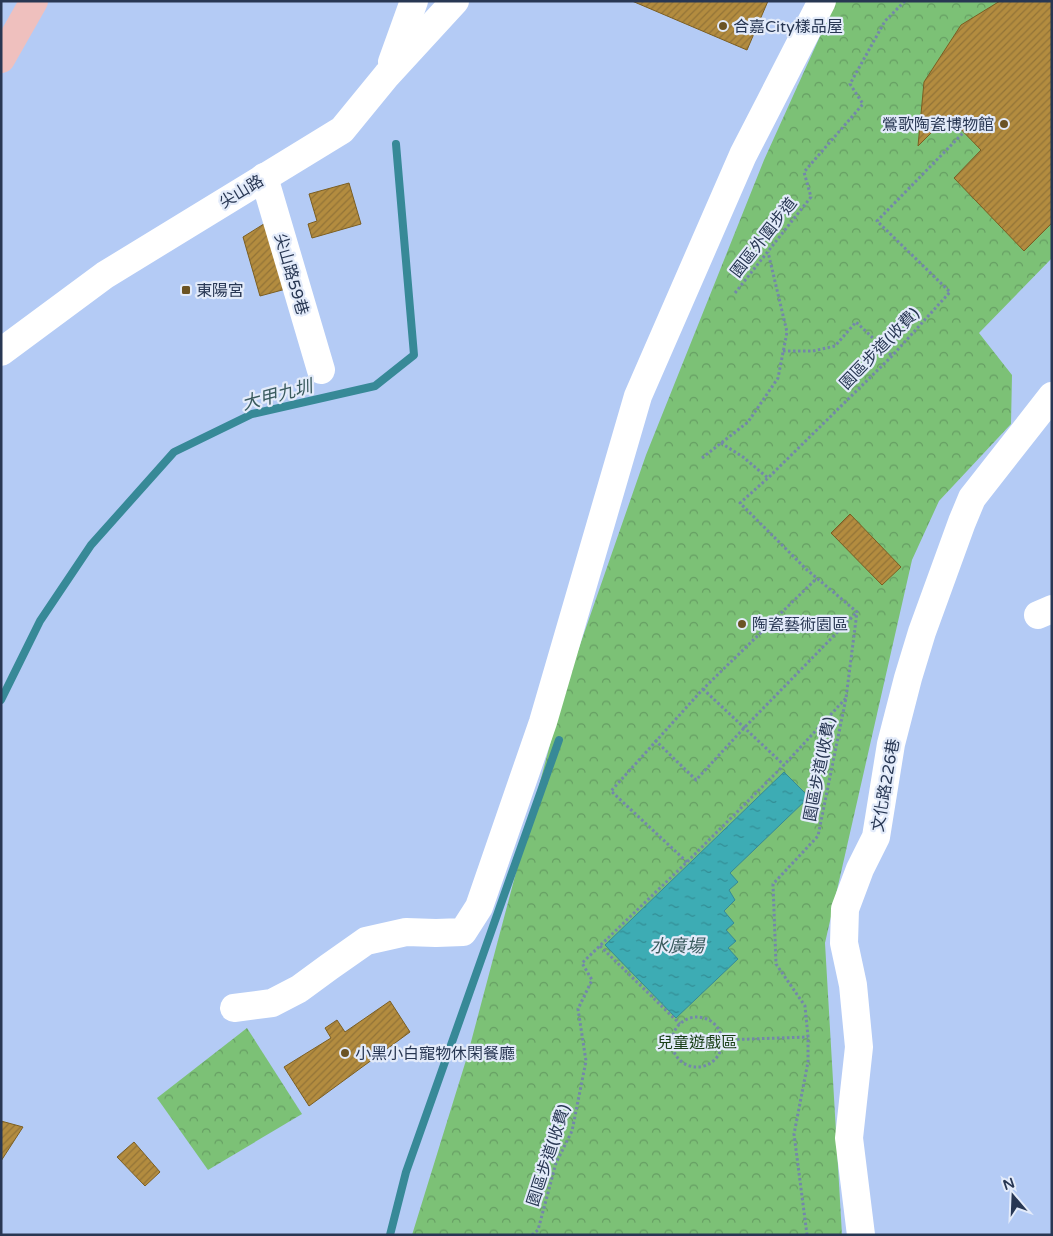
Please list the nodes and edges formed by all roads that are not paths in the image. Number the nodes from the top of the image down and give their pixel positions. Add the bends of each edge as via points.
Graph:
1 (34, 1) edge
2 (414, 1) edge
3 (455, 1) edge
4 (822, 1) edge
5 (1, 58) edge
6 (387, 75) junction
7 (264, 177) junction
8 (1, 352) edge
9 (320, 370) dead end
10 (1052, 396) edge
11 (234, 1008) dead end
12 (861, 1235) edge

1 - 5 main road
2 - 6 street
3 - 6 street, 尖山路
4 - 11 street via 744,155 638,396 543,722 479,907 463,932 406,932 366,941 299,990 272,1003
6 - 7 street, 尖山路 via 342,130
7 - 8 street, 尖山路 via 104,274
7 - 9 street, 尖山路59巷
10 - 12 street, 文化路226巷 via 972,498 962,522 908,678 891,744 876,837 845,909 844,942 853,985 859,1047 849,1138

